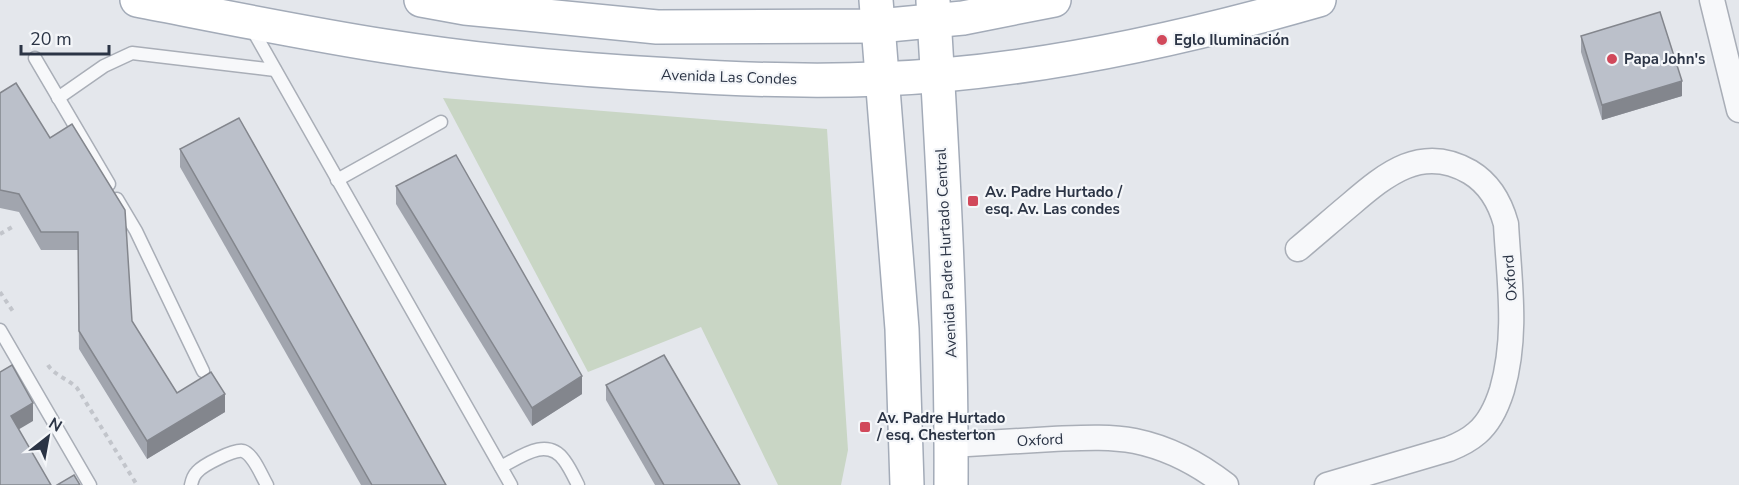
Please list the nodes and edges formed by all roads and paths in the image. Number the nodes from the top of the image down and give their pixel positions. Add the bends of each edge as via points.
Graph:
1 (137, 0) edge
2 (421, 0) edge
3 (1054, 0) edge
4 (1319, 0) edge
5 (1712, 0) edge
6 (934, 11) edge
7 (877, 13) edge
8 (248, 22) junction
9 (35, 58) dead end
10 (275, 70) junction
11 (938, 76) junction
12 (881, 78) junction
13 (58, 98) junction
14 (1739, 110) edge
15 (441, 122) dead end
16 (337, 180) junction
17 (14, 226) dead end
18 (0, 234) edge
19 (1298, 249) dead end
20 (0, 292) edge
21 (19, 322) dead end
22 (0, 330) edge
23 (45, 361) dead end
24 (203, 371) dead end
25 (951, 445) junction
26 (501, 467) junction
27 (90, 485) edge
28 (137, 485) edge
29 (191, 485) edge
30 (267, 485) edge
31 (511, 485) edge
32 (578, 485) edge
33 (907, 485) edge
34 (951, 485) edge
35 (1226, 485) edge
36 (1327, 485) edge

1 - 8 main road, Avenida Las Condes
2 - 7 main road via 657,27
3 - 6 main road via 975,16
4 - 11 main road, Avenida Las Condes via 1107,52
5 - 14 street
6 - 7 main road
6 - 11 main road, Avenida Padre Hurtado Central
7 - 12 main road
8 - 10 lane
8 - 12 main road, Avenida Las Condes via 388,46 604,71 822,81
9 - 13 lane
10 - 13 lane via 132,53 104,66
10 - 16 lane
11 - 12 main road, Avenida Las Condes
11 - 25 main road, Avenida Padre Hurtado Central via 949,281
12 - 33 main road via 902,329
13 - 24 lane via 136,231
15 - 16 lane
16 - 26 lane
17 - 18 path
19 - 36 street, Oxford via 1393,170 1440,160 1476,176 1494,195 1506,224 1512,330 1506,376 1488,422 1449,449
20 - 21 path
22 - 27 lane
23 - 28 path via 51,370 77,388
25 - 34 main road, Avenida Padre Hurtado Central
25 - 35 street, Oxford via 1074,438 1136,441 1190,461
26 - 31 lane
26 - 32 lane via 537,448 549,450 563,457
29 - 30 lane via 198,471 234,450 251,457

